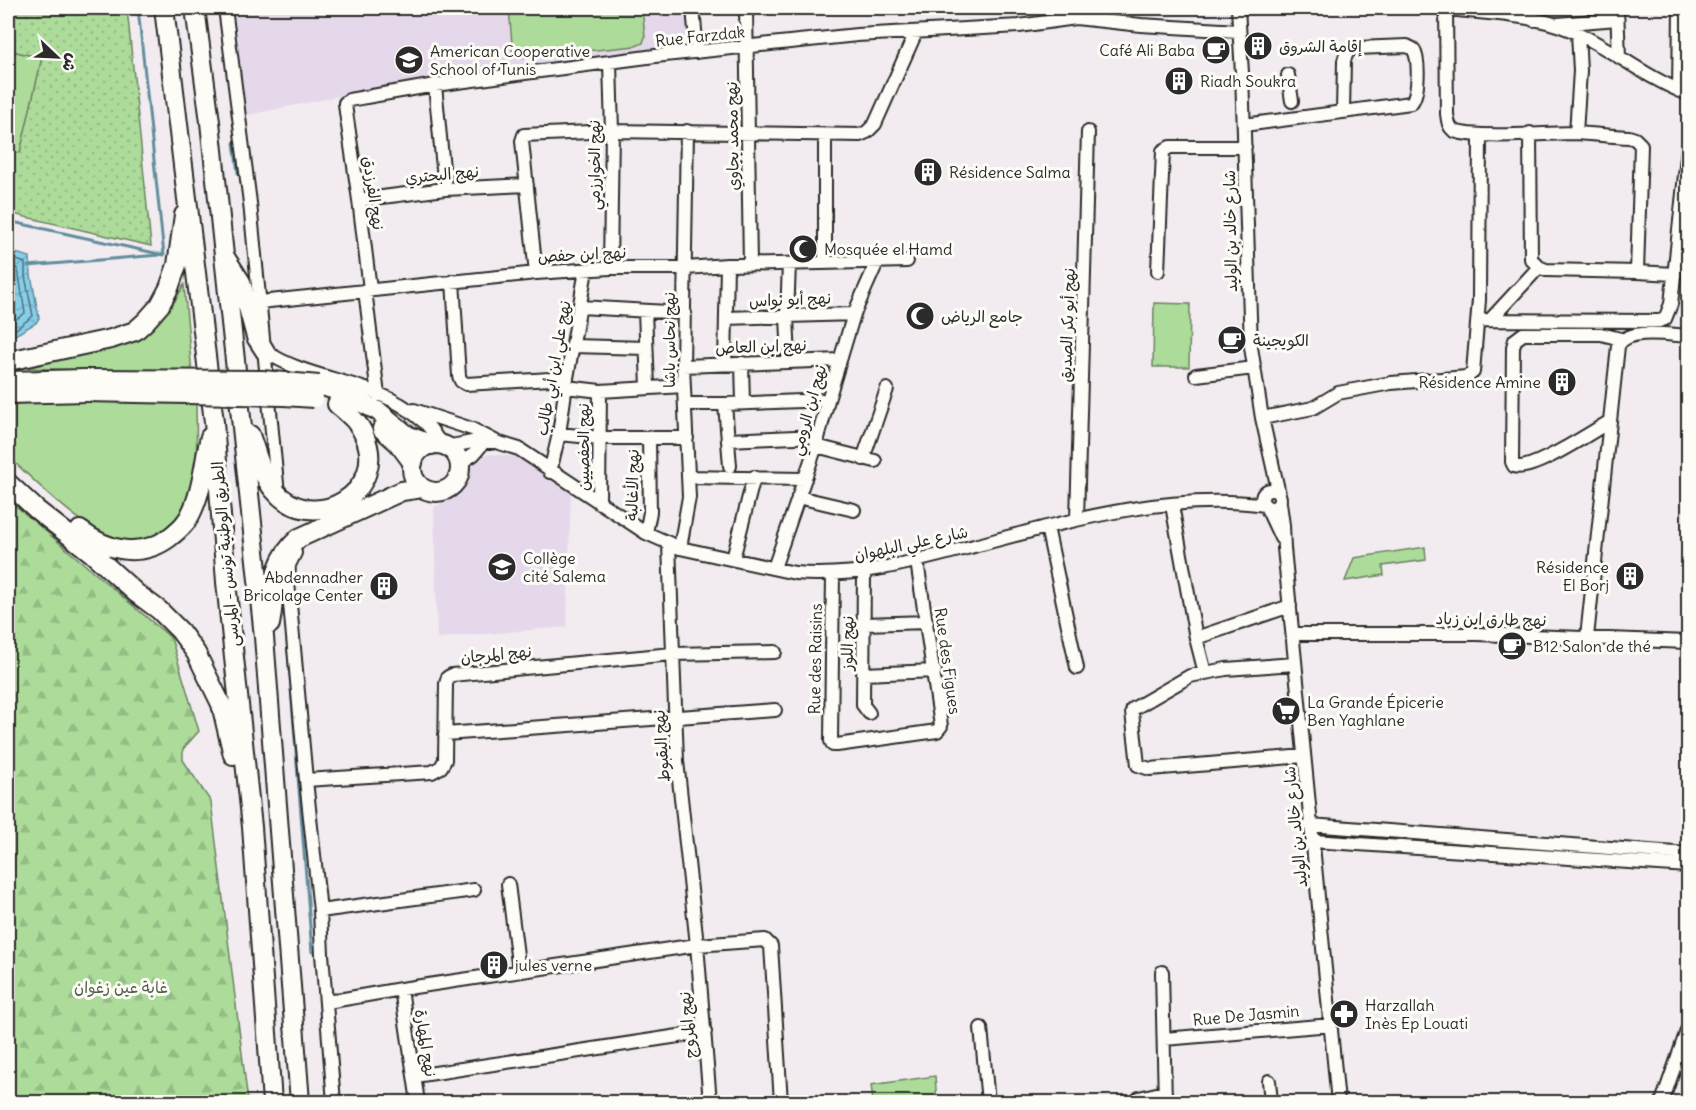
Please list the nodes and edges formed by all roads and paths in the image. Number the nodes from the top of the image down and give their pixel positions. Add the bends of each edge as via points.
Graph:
1 (164, 8) edge
2 (195, 8) edge
3 (225, 8) edge
4 (693, 8) edge
5 (746, 8) edge
6 (1238, 8) edge
7 (1445, 8) edge
8 (1680, 8) edge
9 (1617, 13) edge
10 (1533, 14) edge
11 (1554, 24) junction
12 (1238, 30) junction
13 (916, 32) junction
14 (1578, 33) junction
15 (747, 47) junction
16 (697, 52) junction
17 (1619, 57) junction
18 (610, 63) junction
19 (1288, 75) dead end
20 (435, 85) junction
21 (1684, 93) edge
22 (346, 101) joint
23 (1292, 101) dead end
24 (1343, 112) junction
25 (1244, 125) junction
26 (612, 131) junction
27 (687, 131) junction
28 (1088, 132) dead end
29 (1530, 133) junction
30 (1576, 133) junction
31 (750, 134) junction
32 (825, 135) junction
33 (1480, 135) junction
34 (1245, 147) junction
35 (1689, 147) edge
36 (527, 185) junction
37 (445, 189) junction
38 (188, 192) junction
39 (359, 200) junction
40 (223, 254) junction
41 (907, 261) dead end
42 (877, 262) junction
43 (825, 263) junction
44 (750, 264) junction
45 (789, 264) junction
46 (727, 265) junction
47 (1539, 267) junction
48 (609, 268) junction
49 (686, 268) junction
50 (586, 270) junction
51 (1158, 271) dead end
52 (1637, 272) junction
53 (536, 273) junction
54 (1675, 274) junction
55 (453, 281) junction
56 (368, 290) junction
57 (260, 302) junction
58 (580, 307) junction
59 (645, 311) junction
60 (684, 313) junction
61 (854, 314) junction
62 (788, 316) junction
63 (727, 318) junction
64 (1478, 320) junction
65 (1491, 320) junction
66 (1689, 336) edge
67 (1621, 339) junction
68 (573, 346) junction
69 (646, 348) junction
70 (265, 351) junction
71 (840, 360) junction
72 (8, 361) edge
73 (789, 362) junction
74 (742, 363) junction
75 (725, 364) junction
76 (683, 366) junction
77 (1254, 368) junction
78 (1196, 375) dead end
79 (8, 381) edge
80 (566, 383) junction
81 (86, 386) junction
82 (684, 386) junction
83 (648, 387) junction
84 (886, 389) dead end
85 (600, 391) junction
86 (27, 392) junction
87 (316, 392) junction
88 (8, 394) edge
89 (378, 395) junction
90 (8, 399) edge
91 (828, 399) junction
92 (743, 403) junction
93 (337, 404) junction
94 (685, 404) junction
95 (725, 404) junction
96 (407, 408) junction
97 (241, 409) junction
98 (1262, 418) junction
99 (214, 422) junction
100 (1609, 422) junction
101 (559, 434) junction
102 (649, 437) junction
103 (600, 438) junction
104 (687, 438) junction
105 (729, 440) junction
106 (817, 441) junction
107 (490, 442) junction
108 (440, 446) junction
109 (413, 463) junction
110 (459, 464) junction
111 (730, 466) dead end
112 (8, 470) edge
113 (550, 472) junction
114 (687, 477) junction
115 (754, 477) junction
116 (805, 479) junction
117 (8, 483) edge
118 (422, 488) junction
119 (278, 495) junction
120 (1273, 495) junction
121 (798, 497) junction
122 (1226, 502) junction
123 (599, 503) junction
124 (1172, 505) junction
125 (1266, 506) junction
126 (854, 510) dead end
127 (1077, 519) junction
128 (1047, 527) junction
129 (318, 530) junction
130 (646, 533) junction
131 (675, 546) junction
132 (1284, 548) junction
133 (733, 559) junction
134 (917, 561) junction
135 (774, 568) junction
136 (864, 572) junction
137 (833, 574) junction
138 (1290, 606) junction
139 (927, 622) junction
140 (864, 624) junction
141 (1293, 634) junction
142 (264, 637) junction
143 (1196, 638) junction
144 (1587, 638) junction
145 (1689, 642) edge
146 (775, 652) dead end
147 (672, 654) junction
148 (1295, 664) junction
149 (1077, 668) dead end
150 (934, 671) junction
151 (1205, 673) junction
152 (863, 674) junction
153 (775, 710) dead end
154 (869, 713) dead end
155 (675, 716) junction
156 (445, 734) junction
157 (833, 745) joint
158 (1304, 756) junction
159 (306, 780) junction
160 (1310, 825) junction
161 (252, 827) junction
162 (1313, 841) junction
163 (1689, 854) edge
164 (1689, 866) edge
165 (508, 884) dead end
166 (474, 890) dead end
167 (320, 911) junction
168 (697, 945) junction
169 (519, 971) junction
170 (1162, 972) dead end
171 (401, 988) junction
172 (327, 1002) junction
173 (1332, 1025) junction
174 (981, 1028) dead end
175 (1689, 1028) edge
176 (705, 1032) junction
177 (1164, 1039) junction
178 (415, 1076) junction
179 (1269, 1081) dead end
180 (1165, 1097) edge
181 (1139, 1100) edge
182 (272, 1102) edge
183 (300, 1102) edge
184 (334, 1102) edge
185 (418, 1102) edge
186 (710, 1102) edge
187 (781, 1102) edge
188 (988, 1102) edge
189 (1271, 1102) edge
190 (1338, 1102) edge
191 (1662, 1102) edge

1 - 38 highway, الطريق الوطنية تونس - المرسى
2 - 40 highway, الطريق الوطنية تونس - المرسى
3 - 57 street
4 - 16 street
5 - 15 street, نهج محمد بجاوي
6 - 12 street, شارع خالد بن الوليد
7 - 10 street via 1502,15
7 - 33 street via 1448,124 1462,133
8 - 21 street
9 - 11 street
9 - 17 street
10 - 11 street
11 - 14 street
12 - 13 street, Rue Farzdak via 1076,18 1019,26
12 - 25 street, شارع خالد بن الوليد
13 - 15 street, Rue Farzdak
13 - 32 street via 875,124 860,135
14 - 17 street
14 - 30 street
15 - 16 street, Rue Farzdak
15 - 31 street, نهج محمد بجاوي
16 - 18 street, Rue Farzdak
17 - 21 street
18 - 20 street, Rue Farzdak
18 - 26 street, نهج الخوارزمي
19 - 23 street
20 - 22 street, Rue Farzdak
20 - 37 street
22 - 39 street, نهج الفرزدق
24 - 24 street via 1411,103 1417,94 1413,49 1407,46 1349,50 1344,61
24 - 25 street
25 - 34 street, شارع خالد بن الوليد
26 - 27 street
26 - 36 street via 524,135
26 - 48 street, نهج الخوارزمي
27 - 31 street
27 - 49 street, نهج نحاس باشا
28 - 127 street, نهج أبو بكر الصديق
29 - 30 street
29 - 33 street
29 - 47 street via 1531,259
30 - 52 street via 1635,139 1641,145
31 - 32 street
31 - 44 street, نهج محمد بجاوي
32 - 43 street
33 - 64 street
34 - 51 street via 1170,147 1163,151
34 - 77 street, شارع خالد بن الوليد via 1248,298
35 - 54 street
36 - 37 street, نهج البحتري
36 - 53 street
37 - 39 street, نهج البحتري
38 - 72 highway via 173,278 160,305 146,321 135,331 111,339
38 - 99 highway, الطريق الوطنية تونس - المرسى
39 - 56 street, نهج الفرزدق
40 - 70 highway via 241,282 256,337
40 - 97 highway, الطريق الوطنية تونس - المرسى
41 - 42 street, نهج ابن حفص
42 - 43 street, نهج ابن حفص
42 - 61 street, نهج ابن الرومي
43 - 45 street, نهج ابن حفص
44 - 45 street, نهج ابن حفص
44 - 46 street, نهج ابن حفص
45 - 62 street
46 - 49 street, نهج ابن حفص
46 - 63 street
47 - 52 street
47 - 65 street
48 - 49 street, نهج ابن حفص
48 - 50 street, نهج ابن حفص
49 - 60 street, نهج نحاس باشا
50 - 53 street, نهج ابن حفص
50 - 58 street, نهج علي ابن أبي طالب
52 - 54 street
53 - 55 street, نهج ابن حفص
54 - 65 street via 1669,312 1659,321
55 - 56 street, نهج ابن حفص
55 - 80 street via 461,381
56 - 57 street, نهج ابن حفص
56 - 89 street, نهج الفرزدق
57 - 70 street
58 - 59 street
58 - 68 street, نهج علي ابن أبي طالب
59 - 60 street
59 - 69 street
60 - 76 street, نهج نحاس باشا
61 - 62 street, نهج أبو نواس
61 - 71 street, نهج ابن الرومي
62 - 63 street, نهج أبو نواس
62 - 73 street
63 - 75 street
64 - 65 street
64 - 98 street via 1473,372 1467,377 1391,383 1338,393 1313,408
66 - 67 street via 1644,334
67 - 100 street
67 - 100 street via 1601,334 1523,334 1513,347 1514,466 1534,464
68 - 69 street
68 - 80 street, نهج علي ابن أبي طالب
69 - 83 street
70 - 89 street via 294,368
70 - 119 street
71 - 73 street, نهج ابن العاص
71 - 91 street, نهج ابن الرومي
73 - 74 street, نهج ابن العاص
74 - 75 street, نهج ابن العاص
74 - 92 street
75 - 76 street, نهج ابن العاص
76 - 82 street, نهج نحاس باشا
77 - 78 street
77 - 98 street, شارع خالد بن الوليد
79 - 81 highway
80 - 85 street
80 - 101 street, نهج علي ابن أبي طالب
81 - 86 highway
81 - 87 highway, bridge via 262,380
82 - 83 street
82 - 94 street, نهج نحاس باشا
83 - 85 street
84 - 106 street via 869,460
85 - 103 street, نهج الحفصيين
86 - 88 highway
86 - 90 highway
87 - 93 highway
87 - 108 highway via 338,392 378,411 407,435
89 - 96 street
91 - 92 street
91 - 106 street, نهج ابن الرومي
92 - 95 street
93 - 109 highway via 346,405 374,422
93 - 119 highway via 366,437 369,463 365,479 357,491 332,508 302,508
94 - 95 street
94 - 104 street, نهج نحاس باشا
95 - 105 street
96 - 107 street via 472,429
96 - 108 street via 427,424
97 - 119 highway via 266,480
97 - 142 highway, الطريق الوطنية تونس - المرسى
98 - 120 street, شارع خالد بن الوليد
99 - 112 highway via 199,493 188,519 166,540 139,551 107,546 93,539
99 - 161 highway, الطريق الوطنية تونس - المرسى
100 - 144 street
101 - 103 street
101 - 113 street, نهج علي ابن أبي طالب
102 - 103 street
102 - 104 street
102 - 130 street, نهج الأغالبة via 650,512
103 - 123 street, نهج الحفصيين
104 - 114 street, نهج نحاس باشا
105 - 106 street
105 - 111 street
106 - 116 street, نهج ابن الرومي
107 - 108 street
107 - 110 street
107 - 113 street, شارع علي البلهوان via 524,452
108 - 109 highway via 424,448
108 - 110 highway via 457,457
109 - 118 highway via 416,481
110 - 118 highway via 459,474 449,489 431,492
113 - 123 street, شارع علي البلهوان
114 - 115 street
114 - 131 street, نهج نحاس باشا via 689,497
115 - 116 street
115 - 133 street
116 - 121 street, نهج ابن الرومي
117 - 161 highway via 159,610 196,653 221,704
118 - 129 highway via 402,491
120 - 122 street
120 - 125 street via 1263,500
120 - 132 street, شارع خالد بن الوليد via 1283,525
121 - 126 street
121 - 135 street, نهج ابن الرومي
122 - 124 street, شارع علي البلهوان
122 - 125 street, شارع علي البلهوان
123 - 130 street, شارع علي البلهوان
124 - 127 street, شارع علي البلهوان
124 - 143 street
125 - 132 street, شارع خالد بن الوليد
127 - 128 street, شارع علي البلهوان
128 - 134 street, شارع علي البلهوان
128 - 149 street
129 - 142 highway via 299,538 278,566 271,619
129 - 159 street via 295,553 288,572
130 - 131 street, شارع علي البلهوان
131 - 133 street, شارع علي البلهوان
131 - 147 street, نهج اليقبوط
132 - 138 street, شارع خالد بن الوليد
133 - 135 street, شارع علي البلهوان
134 - 136 street, شارع علي البلهوان
134 - 139 street, Rue des Figues
135 - 137 street, شارع علي البلهوان
136 - 137 street, شارع علي البلهوان
136 - 140 street, نهج اللوز
137 - 157 street, Rue des Raisins
138 - 141 street, شارع خالد بن الوليد
138 - 143 street
139 - 140 street
139 - 150 street, Rue des Figues
140 - 152 street, نهج اللوز
141 - 144 street, نهج طارق ابن زياد
141 - 148 street, شارع خالد بن الوليد
142 - 183 highway, الطريق الوطنية تونس - المرسى
143 - 151 street
144 - 145 street, نهج طارق ابن زياد
146 - 147 street, نهج المرجان
147 - 155 street, نهج اليقبوط
147 - 156 street, نهج المرجان via 452,675 446,684
148 - 151 street
148 - 158 street, شارع خالد بن الوليد
150 - 152 street
150 - 157 street, Rue des Figues via 941,726 937,730
151 - 158 street via 1190,676 1133,709 1138,765 1150,769
152 - 154 street, نهج اللوز via 863,705
153 - 155 street
155 - 156 street
155 - 168 street, نهج اليقبوط
156 - 159 street, نهج المرجان via 445,760 432,772
158 - 160 street, شارع خالد بن الوليد
159 - 167 street
160 - 162 street, شارع خالد بن الوليد
160 - 163 street
161 - 182 highway, الطريق الوطنية تونس - المرسى
162 - 164 street
162 - 173 street, شارع خالد بن الوليد
165 - 169 street
166 - 167 street
167 - 172 street
168 - 169 street
168 - 176 street, نهج المروج
168 - 187 street via 769,942
169 - 171 street
170 - 177 street
171 - 172 street
171 - 178 street, نهج المهارة
172 - 184 street
173 - 177 street, Rue De Jasmin
173 - 190 street, شارع خالد بن الوليد
174 - 188 street
175 - 191 street
176 - 178 street
176 - 186 street, نهج المروج
177 - 180 street
178 - 185 street, نهج المهارة
179 - 189 street
180 - 181 street

